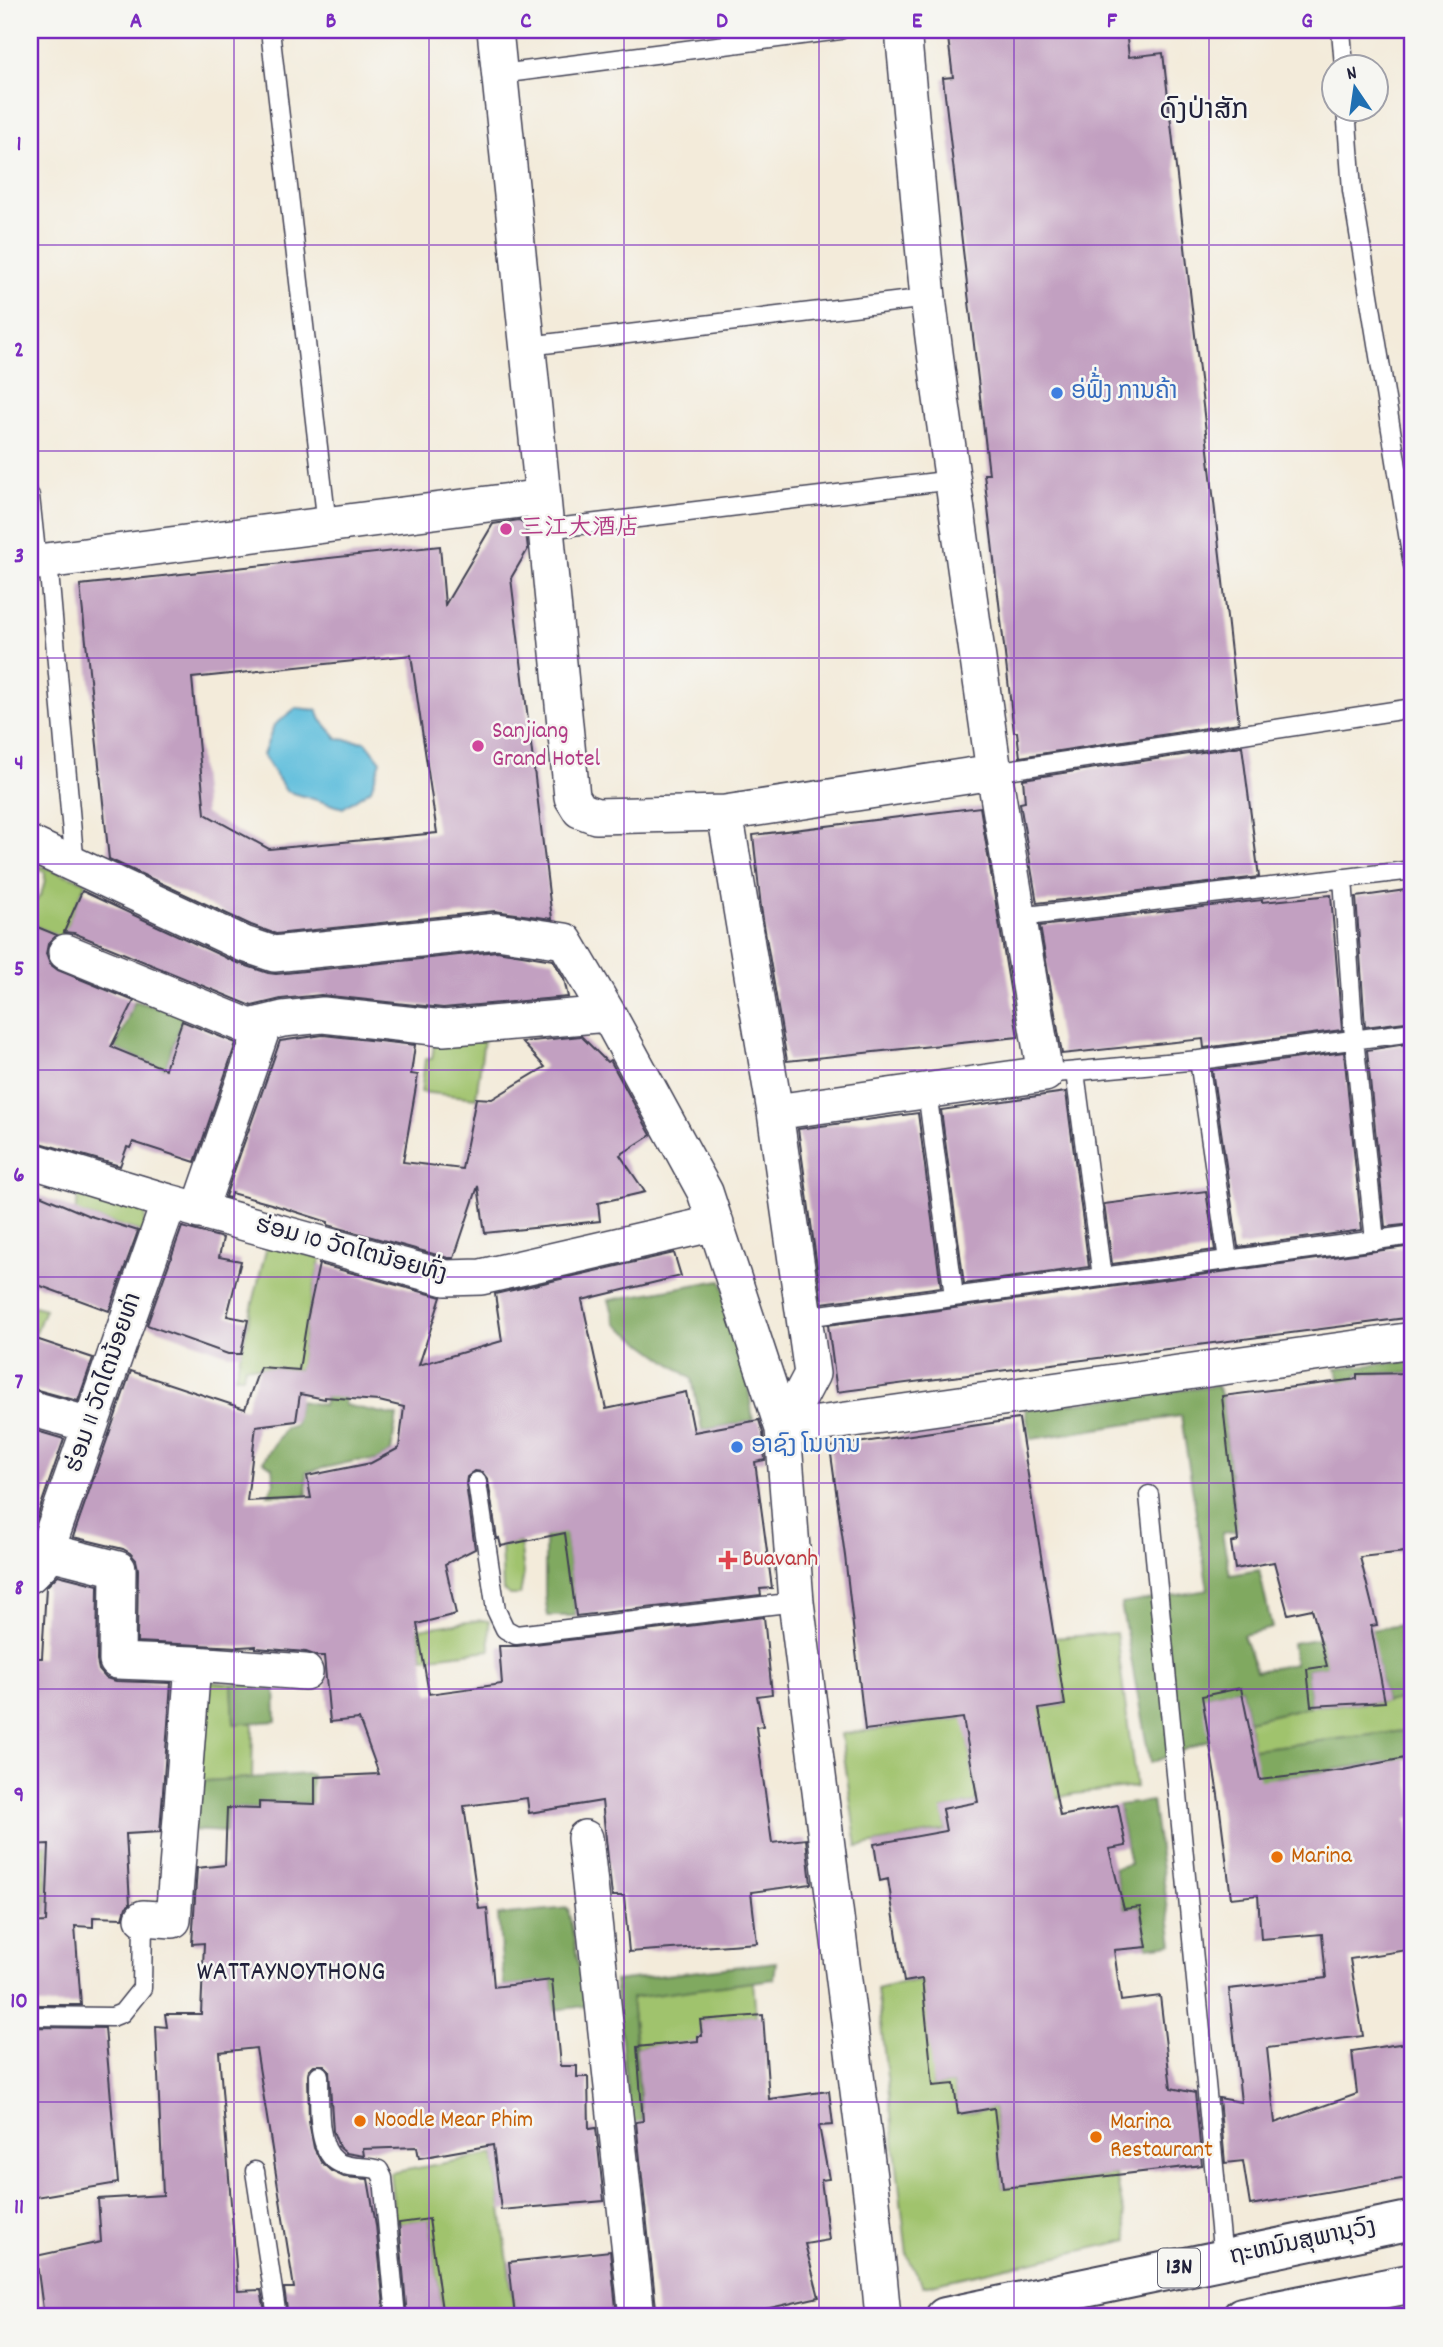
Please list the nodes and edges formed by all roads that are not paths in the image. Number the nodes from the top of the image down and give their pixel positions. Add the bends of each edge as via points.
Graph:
1 (271, 30) edge
2 (495, 30) edge
3 (840, 30) edge
4 (903, 30) edge
5 (1341, 30) edge
6 (1343, 52) edge
7 (499, 74) junction
8 (1347, 122) edge
9 (928, 298) junction
10 (528, 346) junction
11 (953, 480) junction
12 (30, 496) edge
13 (545, 513) junction
14 (327, 525) junction
15 (38, 562) edge
16 (1413, 565) edge
17 (1413, 708) edge
18 (994, 772) junction
19 (725, 813) junction
20 (30, 844) edge
21 (75, 867) junction
22 (1413, 870) edge
23 (1343, 878) junction
24 (1019, 917) junction
25 (66, 952) dead end
26 (608, 1014) junction
27 (264, 1024) junction
28 (1413, 1032) edge
29 (1353, 1038) junction
30 (1199, 1060) junction
31 (1060, 1073) junction
32 (927, 1091) junction
33 (775, 1112) junction
34 (30, 1160) edge
35 (184, 1206) junction
36 (716, 1223) junction
37 (1413, 1236) edge
38 (1375, 1241) junction
39 (1228, 1260) junction
40 (1102, 1277) junction
41 (954, 1296) junction
42 (805, 1317) junction
43 (1413, 1340) edge
44 (30, 1408) edge
45 (90, 1425) junction
46 (783, 1429) junction
47 (477, 1482) dead end
48 (1149, 1495) dead end
49 (39, 1563) edge
50 (796, 1602) junction
51 (193, 1664) junction
52 (305, 1672) dead end
53 (585, 1838) dead end
54 (143, 1918) joint
55 (30, 2016) edge
56 (319, 2075) dead end
57 (255, 2171) dead end
58 (1413, 2220) edge
59 (1223, 2259) junction
60 (1413, 2283) edge
61 (1351, 2307) edge
62 (276, 2317) edge
63 (396, 2317) edge
64 (637, 2317) edge
65 (883, 2317) edge
66 (945, 2317) edge
67 (1242, 2317) edge

1 - 14 lane
2 - 7 street
3 - 7 lane
4 - 9 street
5 - 6 lane
7 - 10 street
8 - 16 lane via 1352,190
9 - 10 lane
9 - 11 street
10 - 13 street
11 - 13 lane
11 - 18 street
12 - 15 lane
13 - 14 street
13 - 19 street via 572,797 580,810 596,816
14 - 15 street
15 - 21 lane
17 - 18 lane
18 - 19 street
18 - 24 street
19 - 33 street
20 - 21 street
21 - 26 street via 274,954 497,931 565,941
22 - 23 lane
23 - 24 lane
23 - 29 lane
24 - 31 street
25 - 27 street via 250,1027
26 - 27 street via 443,1027 340,1015
26 - 36 street via 705,1192
27 - 35 street, ຮ່ອມ 11 ວັດໄຕນ້ອຍທ່າ
28 - 29 lane
29 - 30 lane
29 - 38 lane
30 - 31 lane
30 - 39 lane
31 - 32 street
31 - 40 lane
32 - 33 street
32 - 41 lane
33 - 42 street
34 - 35 street, ຮ່ອມ 10 ວັດໄຕນ້ອຍທົ່ງ
35 - 36 street, ຮ່ອມ 10 ວັດໄຕນ້ອຍທົ່ງ via 463,1279
35 - 45 street, ຮ່ອມ 11 ວັດໄຕນ້ອຍທ່າ
36 - 46 street
37 - 38 lane
38 - 39 lane
39 - 40 lane
40 - 41 lane
41 - 42 lane
42 - 46 street via 812,1374
43 - 46 street
44 - 45 street
45 - 49 street, ຮ່ອມ 11 ວັດໄຕນ້ອຍທ່າ
46 - 50 street
47 - 50 lane via 496,1610 505,1629 516,1635
48 - 59 lane
49 - 51 street via 118,1569 117,1661
50 - 65 street
51 - 52 street
51 - 54 street via 173,1920
53 - 64 street
54 - 55 lane via 142,1988 122,2013 112,2017
56 - 63 lane via 321,2135 327,2150 336,2161 371,2167 383,2178
57 - 62 lane
58 - 59 highway, ຖະຫນົນສຸພານຸວົງ / 13N
59 - 66 highway, ຖະຫນົນສຸພານຸວົງ / 13N
60 - 61 highway
61 - 67 highway

